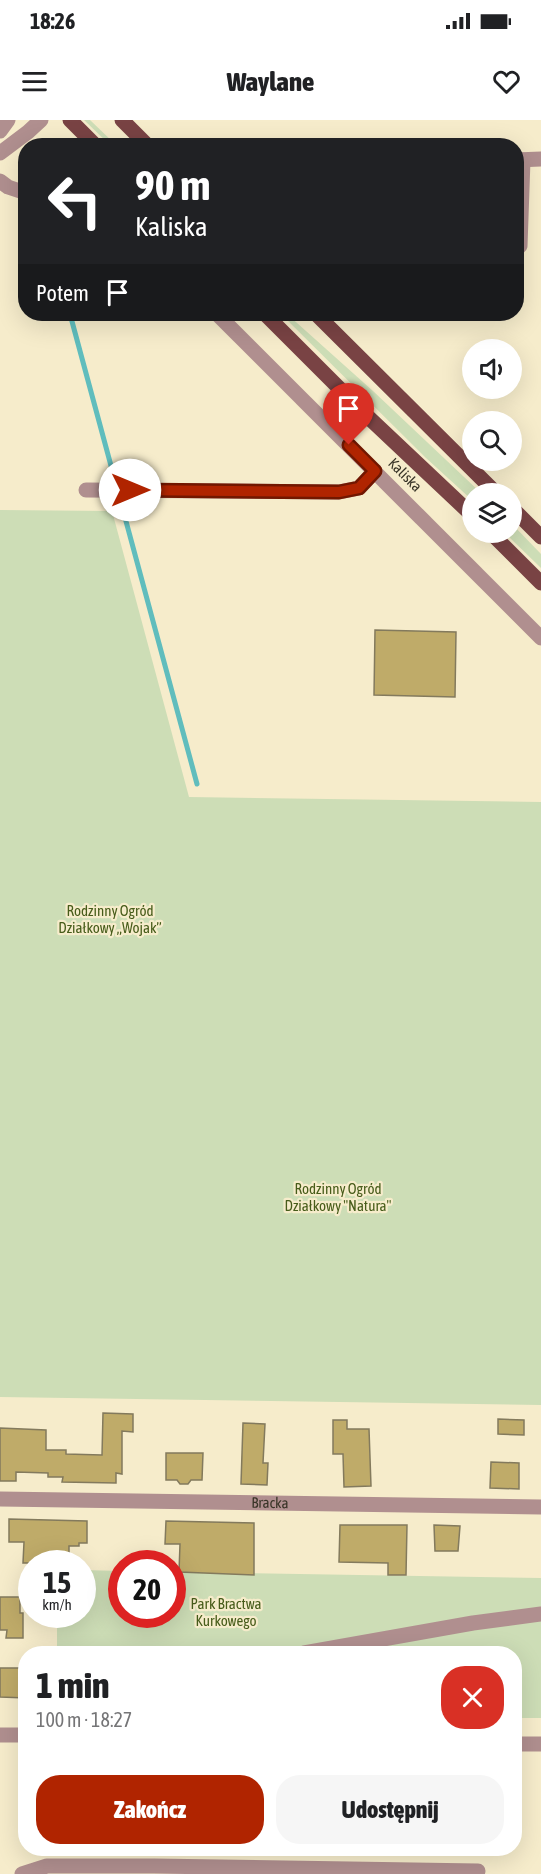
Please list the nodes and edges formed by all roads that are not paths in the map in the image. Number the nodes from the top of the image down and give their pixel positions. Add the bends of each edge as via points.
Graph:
1 (8, 120) edge
2 (41, 120) edge
3 (70, 120) edge
4 (122, 120) edge
5 (133, 127) edge
6 (0, 131) edge
7 (20, 138) edge
8 (88, 138) edge
9 (18, 140) edge
10 (0, 153) edge
11 (541, 159) edge
12 (524, 160) edge
13 (0, 181) edge
14 (18, 190) edge
15 (224, 321) edge
16 (272, 321) edge
17 (323, 321) edge
18 (375, 471) junction
19 (486, 483) edge
20 (86, 490) dead end
21 (462, 505) edge
22 (522, 518) edge
23 (541, 537) edge
24 (501, 543) edge
25 (541, 583) edge
26 (541, 638) edge
27 (0, 1499) edge
28 (541, 1508) edge
29 (541, 1614) edge
30 (343, 1646) edge
31 (0, 1735) edge
32 (18, 1735) edge
33 (522, 1744) edge
34 (541, 1744) edge
35 (478, 1871) dead end
36 (375, 1872) edge
37 (416, 1872) edge
38 (456, 1872) edge
39 (22, 1874) edge

1 - 6 street
2 - 7 street
3 - 8 main road
4 - 5 main road
9 - 10 street
11 - 12 street
13 - 14 street
15 - 18 street, Kaliska
16 - 21 main road, Kaliska
17 - 19 main road
18 - 20 street via 359,488 339,492
18 - 26 street, Kaliska
22 - 23 main road
24 - 25 main road
27 - 28 street, Bracka
29 - 30 street
31 - 32 street
33 - 34 street
35 - 38 street
36 - 37 street
36 - 39 street via 47,1866
37 - 38 street

